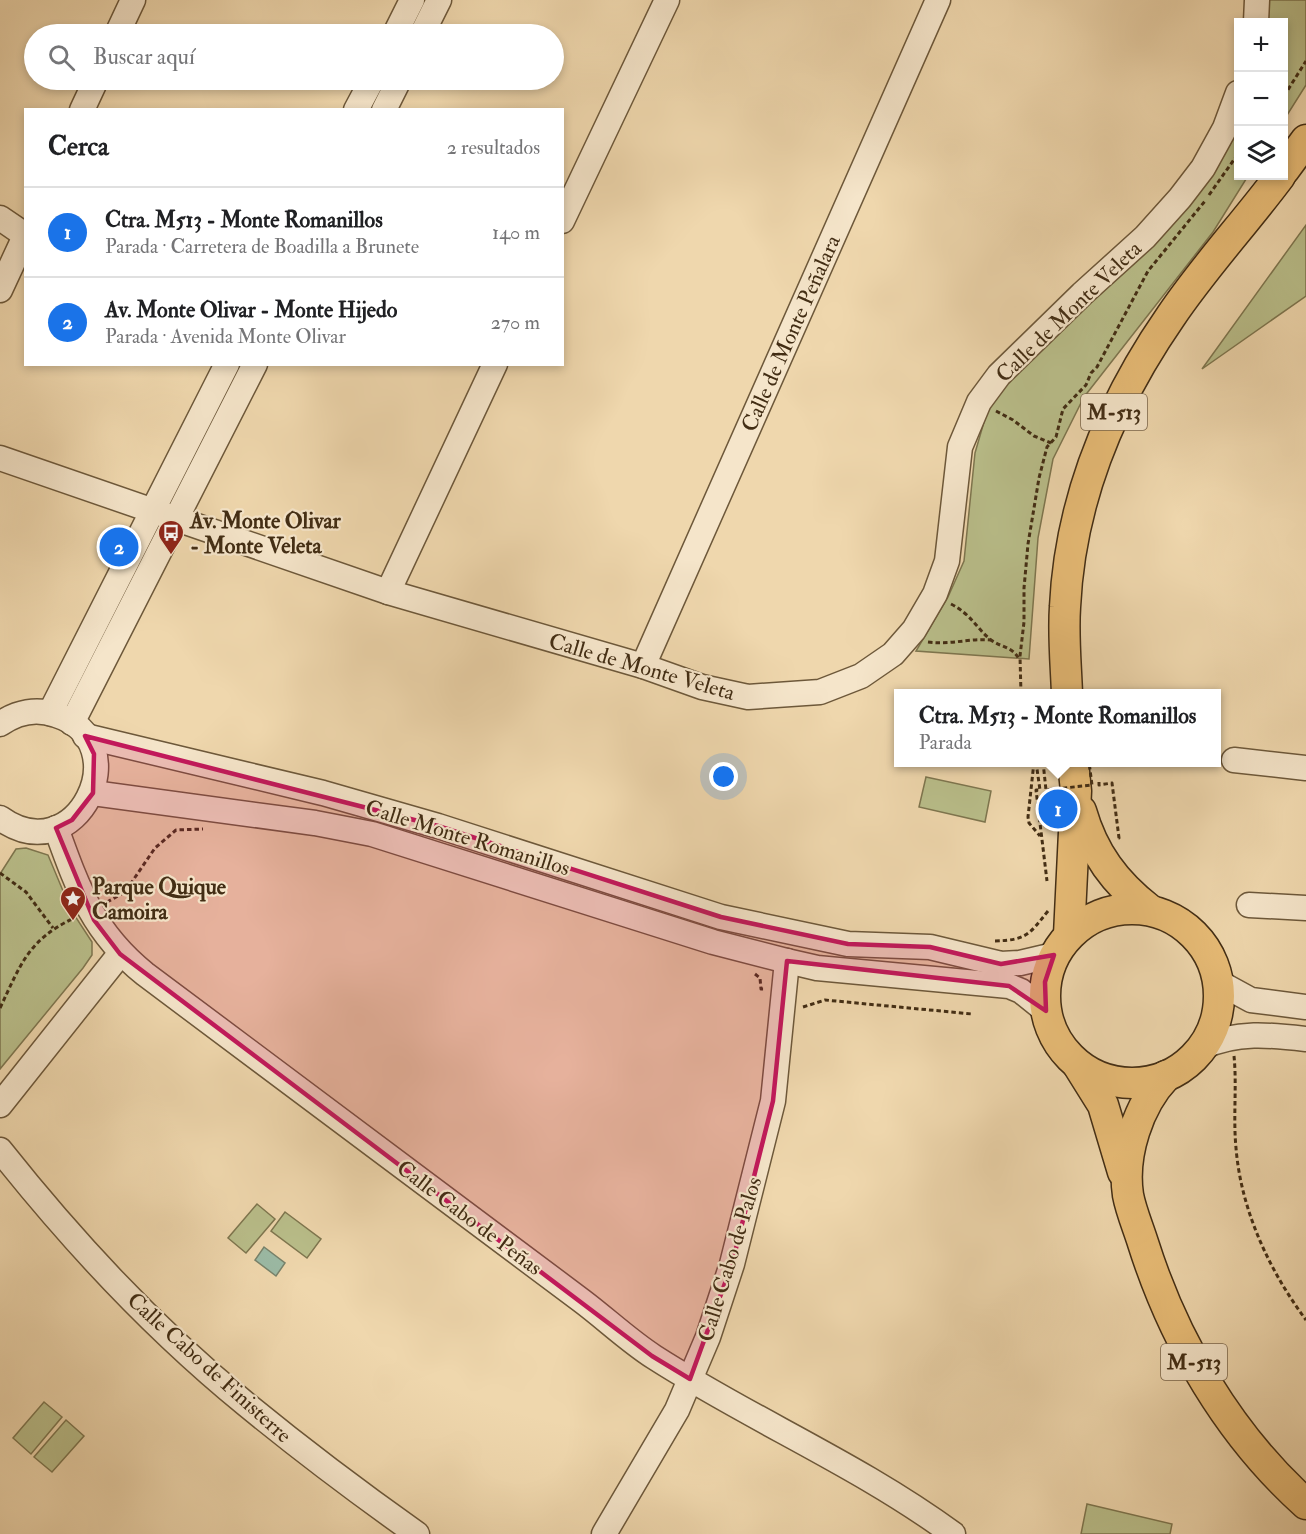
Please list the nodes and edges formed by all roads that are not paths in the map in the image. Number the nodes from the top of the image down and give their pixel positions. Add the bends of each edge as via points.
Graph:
1 (133, 0) edge
2 (412, 0) edge
3 (439, 0) edge
4 (667, 0) edge
5 (938, 0) edge
6 (1257, 0) edge
7 (1256, 18) edge
8 (122, 24) edge
9 (400, 24) edge
10 (427, 24) edge
11 (91, 90) edge
12 (367, 90) edge
13 (394, 90) edge
14 (1234, 106) edge
15 (83, 108) edge
16 (358, 108) edge
17 (385, 108) edge
18 (1306, 140) edge
19 (1288, 165) edge
20 (1277, 180) edge
21 (0, 218) edge
22 (564, 218) edge
23 (24, 233) edge
24 (24, 236) edge
25 (0, 290) edge
26 (225, 366) edge
27 (254, 366) edge
28 (494, 366) edge
29 (0, 458) edge
30 (153, 510) junction
31 (178, 518) junction
32 (388, 592) junction
33 (643, 666) junction
34 (1067, 689) edge
35 (6, 715) edge
36 (69, 724) junction
37 (1234, 760) dead end
38 (1306, 768) edge
39 (1082, 776) edge
40 (93, 793) junction
41 (4, 828) edge
42 (56, 828) junction
43 (1249, 905) dead end
44 (1306, 908) edge
45 (1150, 910) junction
46 (754, 924) junction
47 (848, 944) junction
48 (1061, 945) junction
49 (741, 950) junction
50 (120, 954) junction
51 (787, 961) junction
52 (845, 970) junction
53 (1218, 982) junction
54 (1306, 1007) edge
55 (1046, 1011) junction
56 (1306, 1039) edge
57 (1203, 1047) junction
58 (1078, 1065) junction
59 (1166, 1076) junction
60 (0, 1105) edge
61 (0, 1150) edge
62 (1128, 1194) junction
63 (690, 1379) junction
64 (1306, 1504) edge
65 (417, 1534) edge
66 (604, 1534) edge
67 (953, 1534) edge

1 - 8 street
2 - 9 street
3 - 10 street
4 - 22 street
5 - 33 street, Calle de Monte Peñalara
6 - 7 street
11 - 15 street
12 - 16 street
13 - 17 street
14 - 33 street, Calle de Monte Veleta via 1203,168 1180,198 1145,237 999,375 979,402 960,447 947,561 934,595 893,654 861,676 820,692 787,696 748,697 702,687
18 - 19 main road
20 - 34 main road, M-513 via 1148,349 1095,453 1078,509 1068,567
21 - 23 street
24 - 25 street
26 - 30 street
27 - 31 street
28 - 32 street
29 - 30 street, Calle de Monte Veleta
30 - 31 street, Calle de Monte Veleta
30 - 36 street
31 - 32 street, Calle de Monte Veleta
31 - 36 street
32 - 33 street, Calle de Monte Veleta
35 - 36 street, Calle Monte Romanillos
36 - 40 street via 94,754 97,773
36 - 46 street, Calle Monte Romanillos via 438,826 721,917
37 - 38 street
39 - 45 main road via 1089,838 1103,864
39 - 48 main road
40 - 42 street via 72,820
40 - 49 street, Calle Monte Romanillos via 372,834
41 - 42 street
42 - 50 street, Calle Cabo de Peñas via 90,911
43 - 44 street
45 - 48 main road via 1136,908 1092,917
45 - 53 main road via 1174,920 1195,936 1213,965
46 - 47 street, Calle Monte Romanillos
46 - 49 street via 744,931
47 - 48 street, Calle Monte Romanillos via 930,947 978,959 1020,963
47 - 52 street via 855,956
48 - 55 main road via 1046,982
49 - 51 street, Calle Monte Romanillos
50 - 60 street
50 - 63 street, Calle Cabo de Peñas via 652,1356
51 - 52 street, Calle Monte Romanillos
51 - 63 street, Calle Cabo de Palos via 792,1000 773,1101 732,1264
52 - 55 street, Calle Monte Romanillos via 1009,986 1022,991
53 - 54 street via 1251,1000
53 - 57 main road via 1216,1016
55 - 58 main road via 1057,1041
56 - 57 street via 1246,1035
57 - 59 main road
58 - 59 main road via 1121,1082 1148,1082
58 - 62 main road via 1103,1105
59 - 62 main road, M-513 via 1150,1096 1136,1128
61 - 65 street, Calle Cabo de Finisterre via 64,1227 180,1346 246,1404
62 - 64 main road, M-513 via 1165,1305 1192,1358 1251,1445
63 - 66 street, Calle Cabo de Palos via 677,1410
63 - 67 street, Calle Cabo de Peñas via 822,1451

